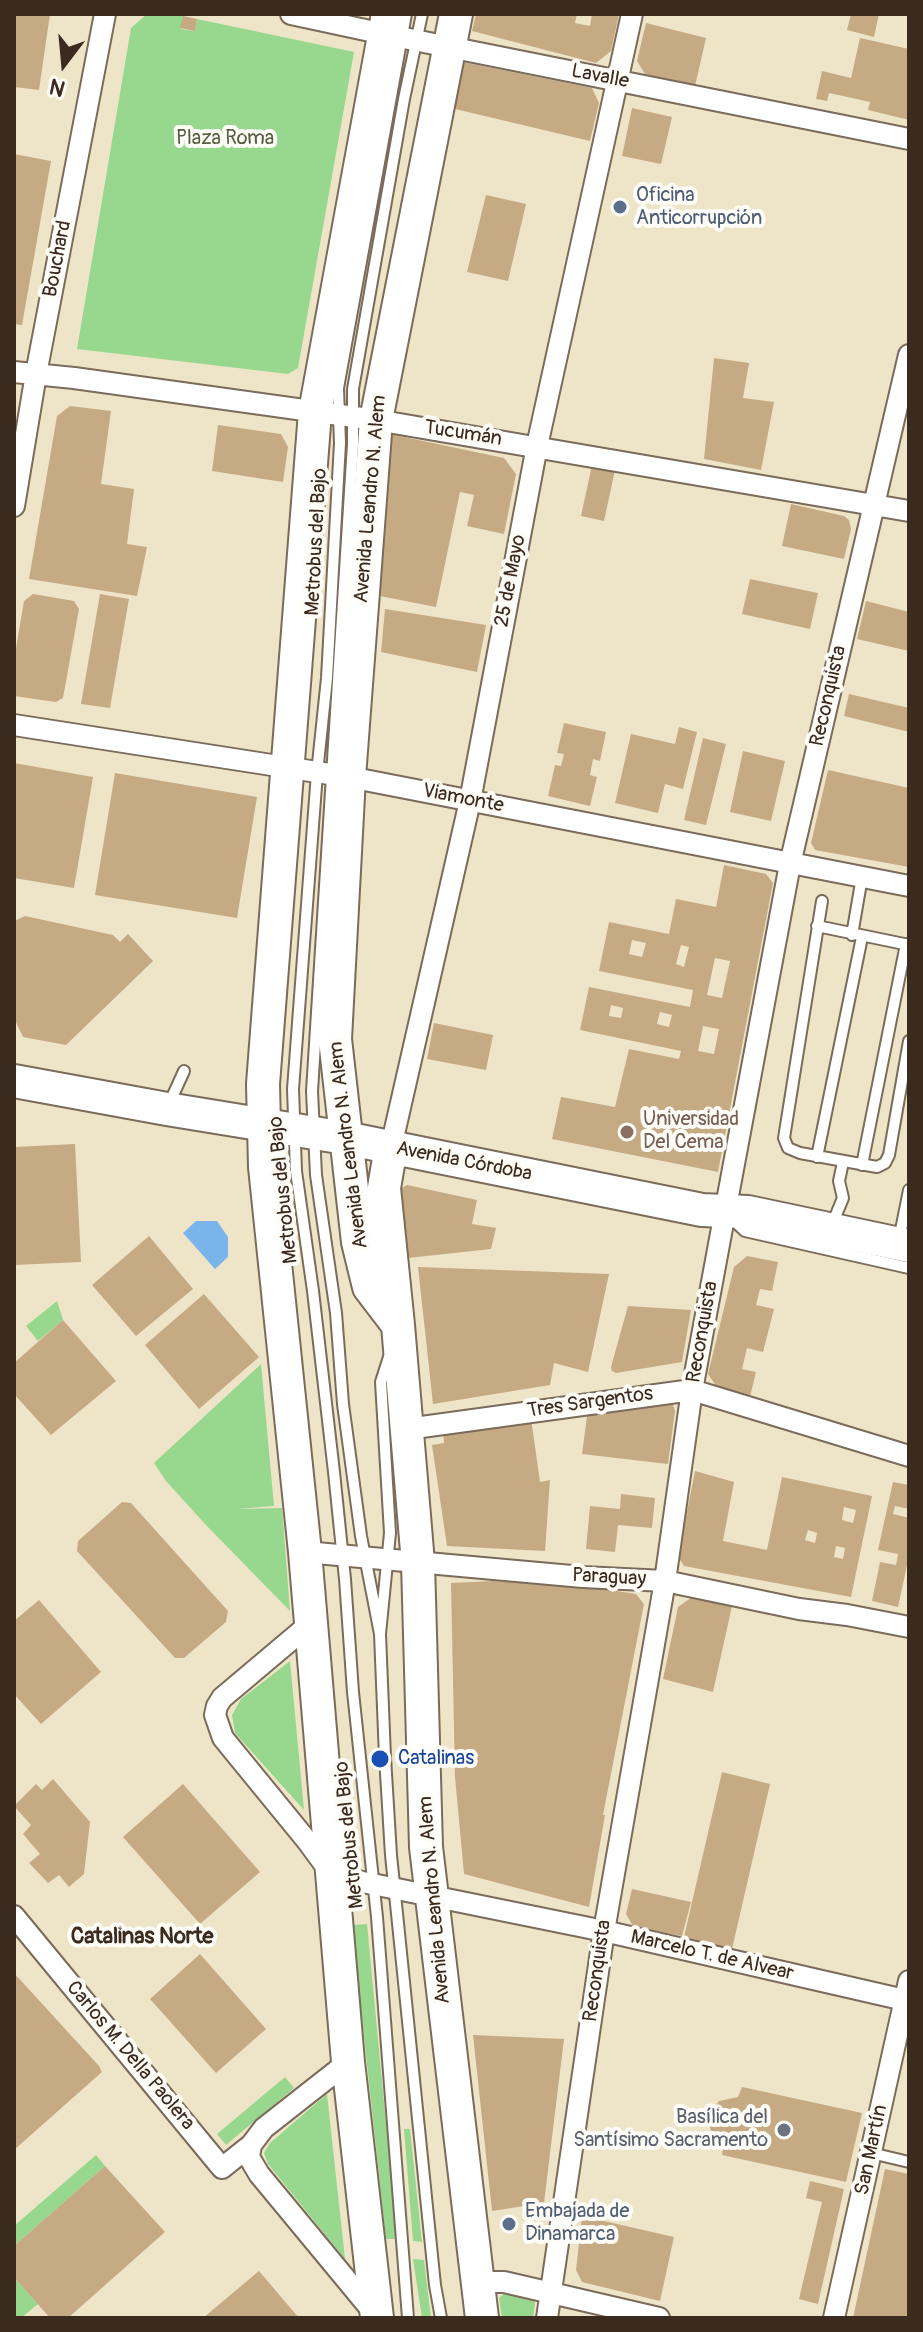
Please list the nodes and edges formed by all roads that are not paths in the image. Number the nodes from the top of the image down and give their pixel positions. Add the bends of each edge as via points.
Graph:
1 (105, 14) edge
2 (291, 14) edge
3 (422, 14) edge
4 (456, 14) edge
5 (632, 14) edge
6 (399, 28) edge
7 (448, 47) junction
8 (617, 80) junction
9 (909, 139) edge
10 (909, 355) edge
11 (14, 372) edge
12 (36, 374) junction
13 (346, 416) junction
14 (537, 446) junction
15 (874, 505) junction
16 (14, 506) edge
17 (909, 511) edge
18 (14, 725) edge
19 (322, 773) junction
20 (470, 801) junction
21 (790, 864) junction
22 (862, 877) junction
23 (909, 886) edge
24 (822, 901) dead end
25 (817, 926) junction
26 (857, 936) junction
27 (907, 944) edge
28 (909, 1041) edge
29 (184, 1071) dead end
30 (14, 1081) edge
31 (167, 1109) junction
32 (290, 1129) junction
33 (345, 1138) junction
34 (391, 1147) junction
35 (817, 1157) junction
36 (843, 1162) junction
37 (862, 1165) junction
38 (909, 1190) edge
39 (725, 1212) junction
40 (830, 1229) junction
41 (906, 1249) edge
42 (398, 1325) junction
43 (692, 1390) junction
44 (407, 1429) junction
45 (909, 1456) edge
46 (305, 1552) junction
47 (342, 1555) junction
48 (366, 1558) junction
49 (402, 1561) junction
50 (665, 1581) junction
51 (311, 1623) junction
52 (909, 1627) edge
53 (380, 1634) junction
54 (333, 1876) junction
55 (373, 1884) junction
56 (395, 1889) junction
57 (431, 1895) junction
58 (14, 1916) edge
59 (604, 1931) junction
60 (907, 1994) edge
61 (348, 2062) junction
62 (251, 2145) junction
63 (871, 2153) junction
64 (909, 2162) edge
65 (477, 2282) junction
66 (552, 2292) junction
67 (387, 2317) edge
68 (441, 2318) edge
69 (482, 2318) edge
70 (547, 2318) edge
71 (659, 2318) edge
72 (834, 2318) edge

1 - 12 street, Bouchard
2 - 6 street, Lavalle
3 - 6 lane
4 - 7 main road, Avenida Leandro N. Alem
5 - 8 street, 25 de Mayo
6 - 7 street, Lavalle
6 - 13 main road, Avenida Leandro N. Alem
7 - 8 street, Lavalle
7 - 13 main road, Avenida Leandro N. Alem
8 - 9 street, Lavalle
8 - 14 street, 25 de Mayo
10 - 15 street, Reconquista
11 - 12 street, Tucumán
12 - 13 street, Tucumán
12 - 16 street, Bouchard
13 - 14 street, Tucumán
13 - 19 main road, Avenida Leandro N. Alem
13 - 19 main road, Avenida Leandro N. Alem
14 - 15 street, Tucumán
14 - 20 street, 25 de Mayo
15 - 17 street, Tucumán
15 - 21 street, Reconquista
18 - 19 street, Viamonte
19 - 20 street, Viamonte
19 - 32 lane, Metrobus del Bajo via 313,1076
19 - 32 main road, Avenida Leandro N. Alem via 263,1084
19 - 33 main road, Avenida Leandro N. Alem
20 - 21 street, Viamonte
20 - 34 street, 25 de Mayo
21 - 22 street, Viamonte
21 - 39 street, Reconquista
22 - 23 street, Viamonte
22 - 26 lane
24 - 25 lane
25 - 26 lane
25 - 35 lane via 784,1138 788,1148
26 - 27 lane
26 - 35 lane
27 - 37 lane
28 - 37 lane via 889,1155 877,1167
29 - 31 lane
30 - 31 main road, Avenida Córdoba
31 - 32 main road, Avenida Córdoba
32 - 33 main road, Avenida Córdoba
32 - 46 main road, Avenida Leandro N. Alem via 276,1274
32 - 47 lane, Metrobus del Bajo
32 - 48 lane, Metrobus del Bajo via 316,1175
33 - 34 main road, Avenida Córdoba
33 - 42 main road, Avenida Leandro N. Alem via 369,1287
34 - 39 main road, Avenida Córdoba
34 - 42 main road via 384,1188
35 - 36 lane
36 - 37 lane
36 - 40 lane via 843,1198
38 - 41 lane
39 - 40 main road, Avenida Córdoba
39 - 41 lane, Avenida Córdoba via 745,1231
39 - 43 street, Reconquista
40 - 41 main road, Avenida Córdoba
42 - 44 main road, Avenida Leandro N. Alem
42 - 49 lane, Metrobus del Bajo via 381,1382 390,1533
43 - 44 street, Tres Sargentos
43 - 45 street, Tres Sargentos
43 - 50 street, Reconquista
44 - 49 main road, Avenida Leandro N. Alem
46 - 47 street, Paraguay
46 - 51 main road, Avenida Leandro N. Alem
47 - 48 street, Paraguay
47 - 55 lane, Metrobus del Bajo
48 - 49 street, Paraguay
48 - 53 lane, Metrobus del Bajo
49 - 50 street, Paraguay
49 - 53 lane, Metrobus del Bajo
49 - 57 main road, Avenida Leandro N. Alem
50 - 52 street, Paraguay
50 - 59 street, Reconquista
51 - 54 main road, Avenida Leandro N. Alem
51 - 54 street via 222,1698 215,1715 223,1738
53 - 56 lane, Metrobus del Bajo
54 - 55 street, Marcelo T. de Alvear
54 - 61 main road, Avenida Leandro N. Alem
55 - 56 street, Marcelo T. de Alvear
55 - 67 lane, Metrobus del Bajo
56 - 57 street, Marcelo T. de Alvear
56 - 68 lane, Metrobus del Bajo
57 - 59 street, Marcelo T. de Alvear
57 - 65 main road, Avenida Leandro N. Alem
58 - 62 street, Carlos M. Della Paolera via 222,2168
59 - 60 street, Marcelo T. de Alvear
59 - 66 street, Reconquista
60 - 63 street, San Martín
61 - 62 street, Carlos M. Della Paolera via 264,2128
61 - 67 main road, Avenida Leandro N. Alem
62 - 67 street via 249,2157 259,2174
63 - 64 lane
63 - 72 street, San Martín
65 - 66 street
65 - 69 main road, Avenida Leandro N. Alem
66 - 70 street, Reconquista
66 - 71 street

